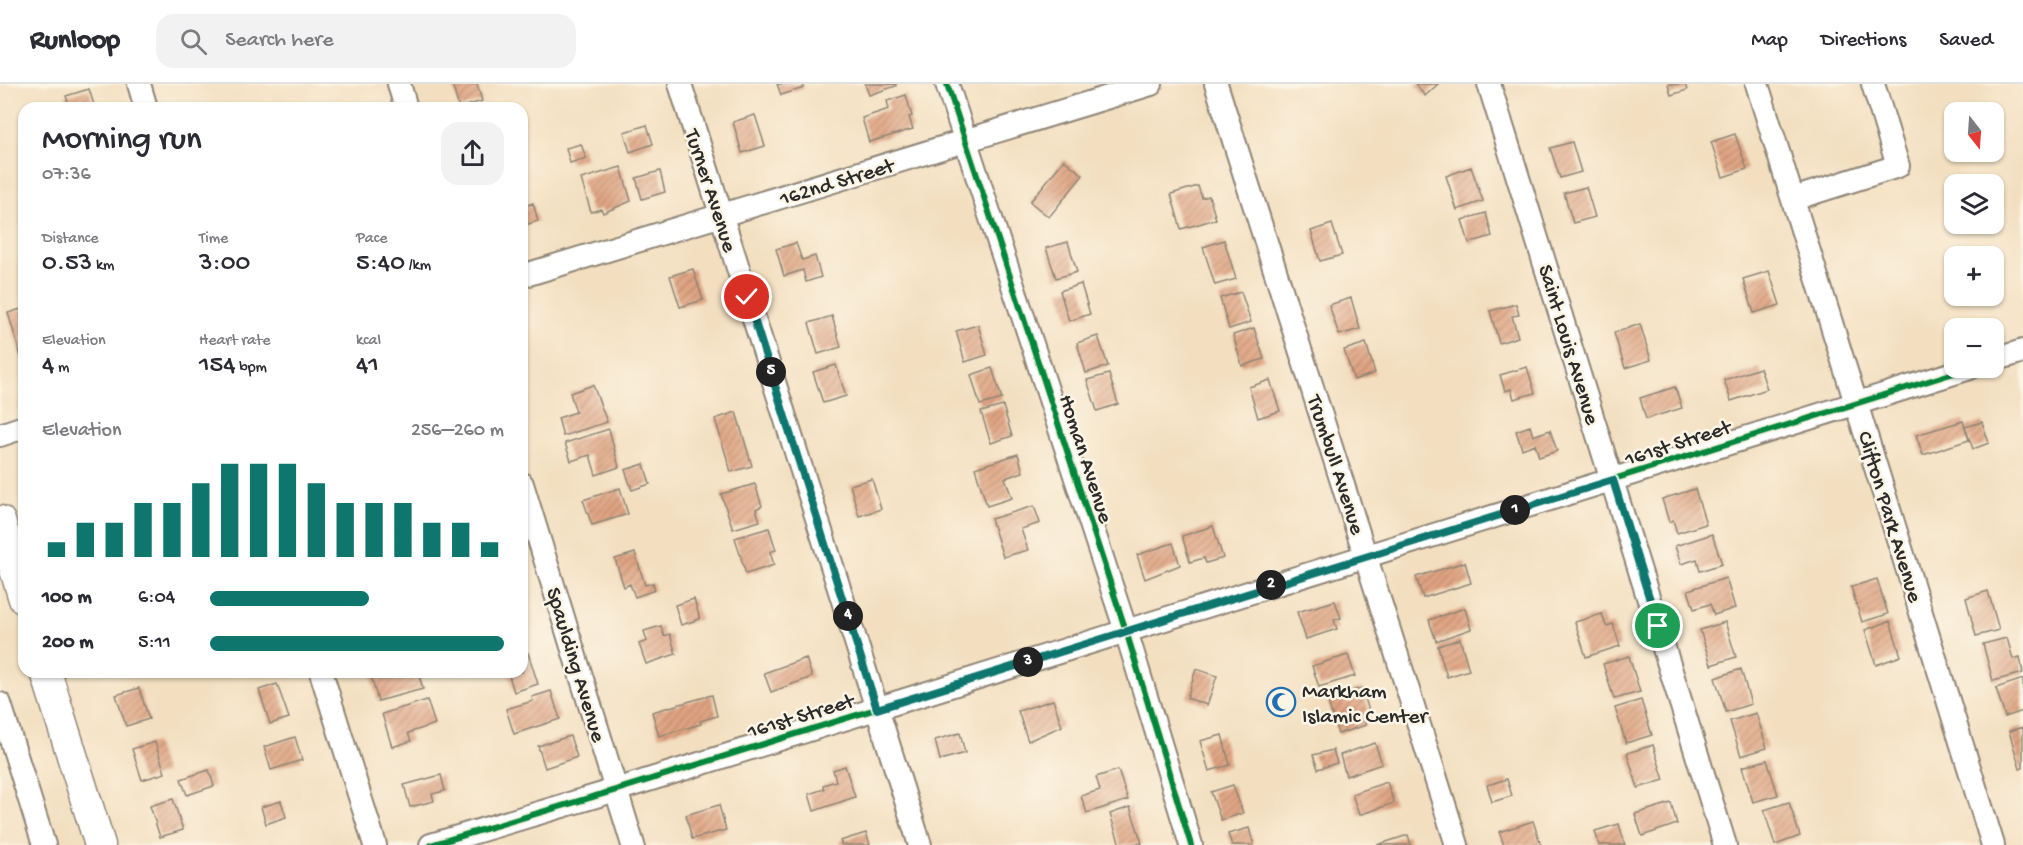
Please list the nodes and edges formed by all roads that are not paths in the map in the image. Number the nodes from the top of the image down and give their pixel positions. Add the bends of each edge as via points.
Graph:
1 (139, 84) edge
2 (399, 84) edge
3 (680, 84) edge
4 (947, 84) edge
5 (1150, 84) edge
6 (1216, 84) edge
7 (1489, 84) edge
8 (1759, 84) edge
9 (1873, 84) edge
10 (144, 102) edge
11 (404, 102) edge
12 (965, 141) junction
13 (1793, 199) junction
14 (721, 215) junction
15 (528, 274) edge
16 (2023, 351) edge
17 (2004, 357) edge
18 (1944, 376) edge
19 (1857, 403) junction
20 (18, 429) edge
21 (0, 435) edge
22 (1613, 480) junction
23 (528, 504) edge
24 (0, 521) edge
25 (1366, 555) junction
26 (18, 580) edge
27 (1126, 631) junction
28 (48, 678) edge
29 (323, 678) edge
30 (0, 704) edge
31 (877, 709) junction
32 (616, 790) junction
33 (44, 845) edge
34 (100, 845) edge
35 (375, 845) edge
36 (430, 845) edge
37 (633, 845) edge
38 (920, 845) edge
39 (1191, 845) edge
40 (1457, 845) edge
41 (1725, 845) edge
42 (1992, 845) edge

1 - 10 street
2 - 11 street
3 - 14 street, Turner Avenue
4 - 12 street, Homan Avenue
5 - 12 street, 162nd Street
6 - 25 street, Trumbull Avenue
7 - 22 street, Saint Louis Avenue
8 - 13 street, Clifton Park Avenue
9 - 13 street via 1898,166
12 - 14 street, 162nd Street
12 - 27 street, Homan Avenue
13 - 19 street, Clifton Park Avenue
14 - 15 street, 162nd Street
14 - 31 street, Turner Avenue
16 - 17 street
18 - 19 street, 161st Street
19 - 22 street, 161st Street
19 - 42 street, Clifton Park Avenue
20 - 21 street
22 - 25 street, 161st Street
22 - 41 street, Saint Louis Avenue
23 - 32 street, Spaulding Avenue
24 - 26 main road
25 - 27 street, 161st Street
25 - 40 street, Trumbull Avenue
27 - 31 street, 161st Street
27 - 39 street, Homan Avenue
28 - 34 main road
29 - 35 street
30 - 33 street
31 - 32 street, 161st Street
31 - 38 street, Turner Avenue
32 - 36 street, 161st Street
32 - 37 street, Spaulding Avenue

